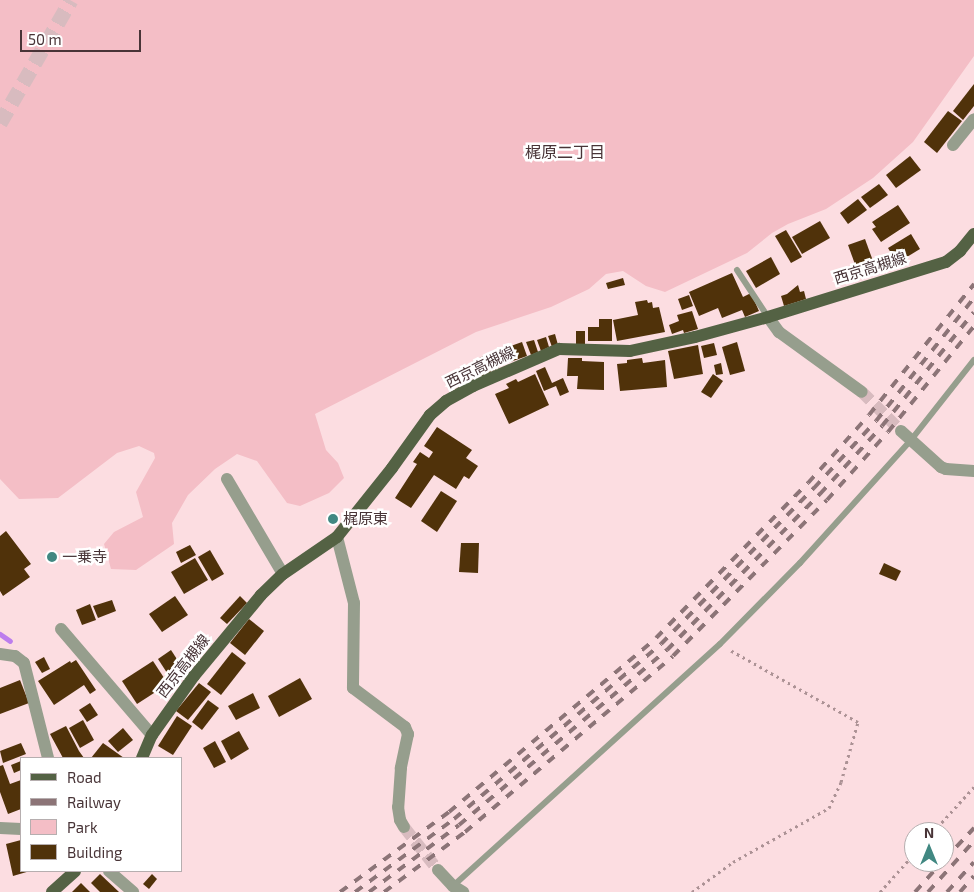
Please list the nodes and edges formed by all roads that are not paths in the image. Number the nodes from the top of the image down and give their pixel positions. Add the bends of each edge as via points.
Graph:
1 (974, 119) edge
2 (953, 145) dead end
3 (974, 234) edge
4 (737, 270) dead end
5 (768, 317) junction
6 (974, 360) edge
7 (862, 392) tunnel mouth
8 (902, 431) tunnel mouth
9 (911, 440) junction
10 (974, 470) edge
11 (227, 479) dead end
12 (337, 537) junction
13 (282, 574) junction
14 (61, 629) dead end
15 (0, 654) edge
16 (152, 736) junction
17 (48, 757) edge
18 (142, 757) edge
19 (404, 826) tunnel mouth
20 (0, 828) edge
21 (20, 829) edge
22 (438, 870) tunnel mouth
23 (74, 872) edge
24 (110, 872) edge
25 (454, 890) edge
26 (52, 892) edge
27 (133, 892) edge

1 - 2 street
3 - 5 main road, 西京高槻線 via 946,262
4 - 5 lane
5 - 7 street via 779,332
5 - 12 main road, 西京高槻線 via 630,351 559,349 473,386 430,414
6 - 9 lane
8 - 9 street
9 - 10 street via 946,470
9 - 25 lane via 800,564 720,644
11 - 13 street
12 - 13 main road, 西京高槻線
12 - 19 street via 354,603 353,688 405,727 408,734 398,807
13 - 16 main road, 西京高槻線 via 194,676
14 - 16 street
15 - 17 street via 15,656 24,663
16 - 18 main road, 西京高槻線
20 - 21 street
22 - 25 street
23 - 26 main road
24 - 27 street

